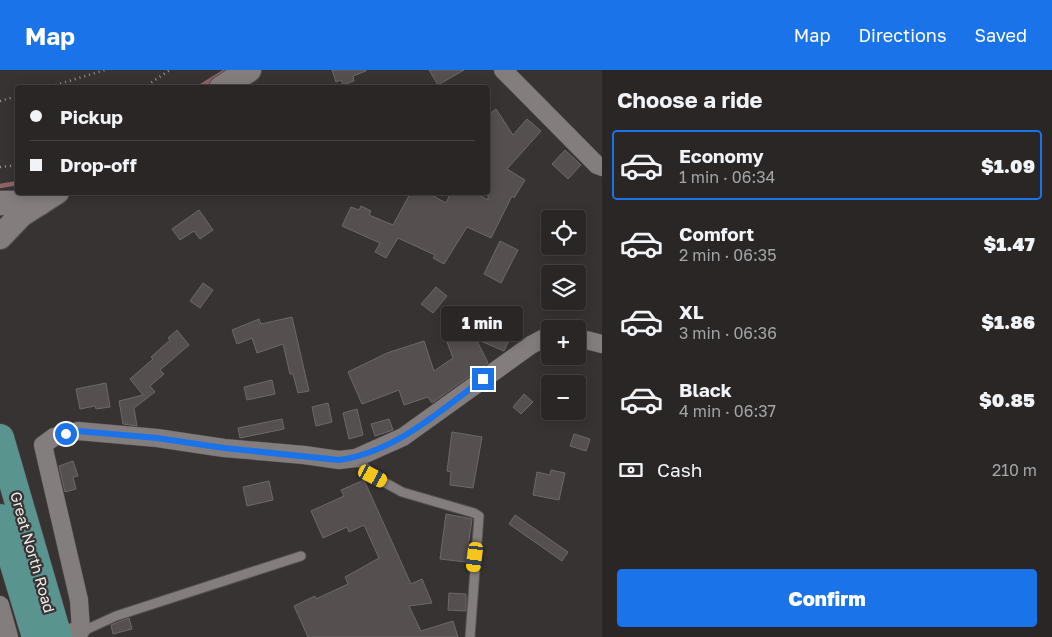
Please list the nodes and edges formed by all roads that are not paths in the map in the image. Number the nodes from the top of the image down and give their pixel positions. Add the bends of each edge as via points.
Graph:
1 (249, 70) edge
2 (503, 70) edge
3 (226, 85) edge
4 (602, 167) edge
5 (48, 198) edge
6 (0, 203) edge
7 (0, 237) edge
8 (541, 339) edge
9 (586, 340) edge
10 (602, 344) edge
11 (0, 438) edge
12 (356, 458) junction
13 (0, 518) edge
14 (301, 556) dead end
15 (0, 604) edge
16 (70, 635) edge
17 (9, 637) edge
18 (36, 637) edge
19 (470, 637) edge

1 - 3 main road
2 - 4 street via 596,165
5 - 6 main road
5 - 7 main road via 21,215
8 - 12 street via 403,437
9 - 10 street
11 - 16 main road, Great North Road
12 - 16 street via 339,460 78,431 54,437 43,445 79,600
12 - 19 lane via 373,476 402,492 479,516
13 - 18 main road, Great North Road
14 - 16 lane via 226,579
15 - 17 street

